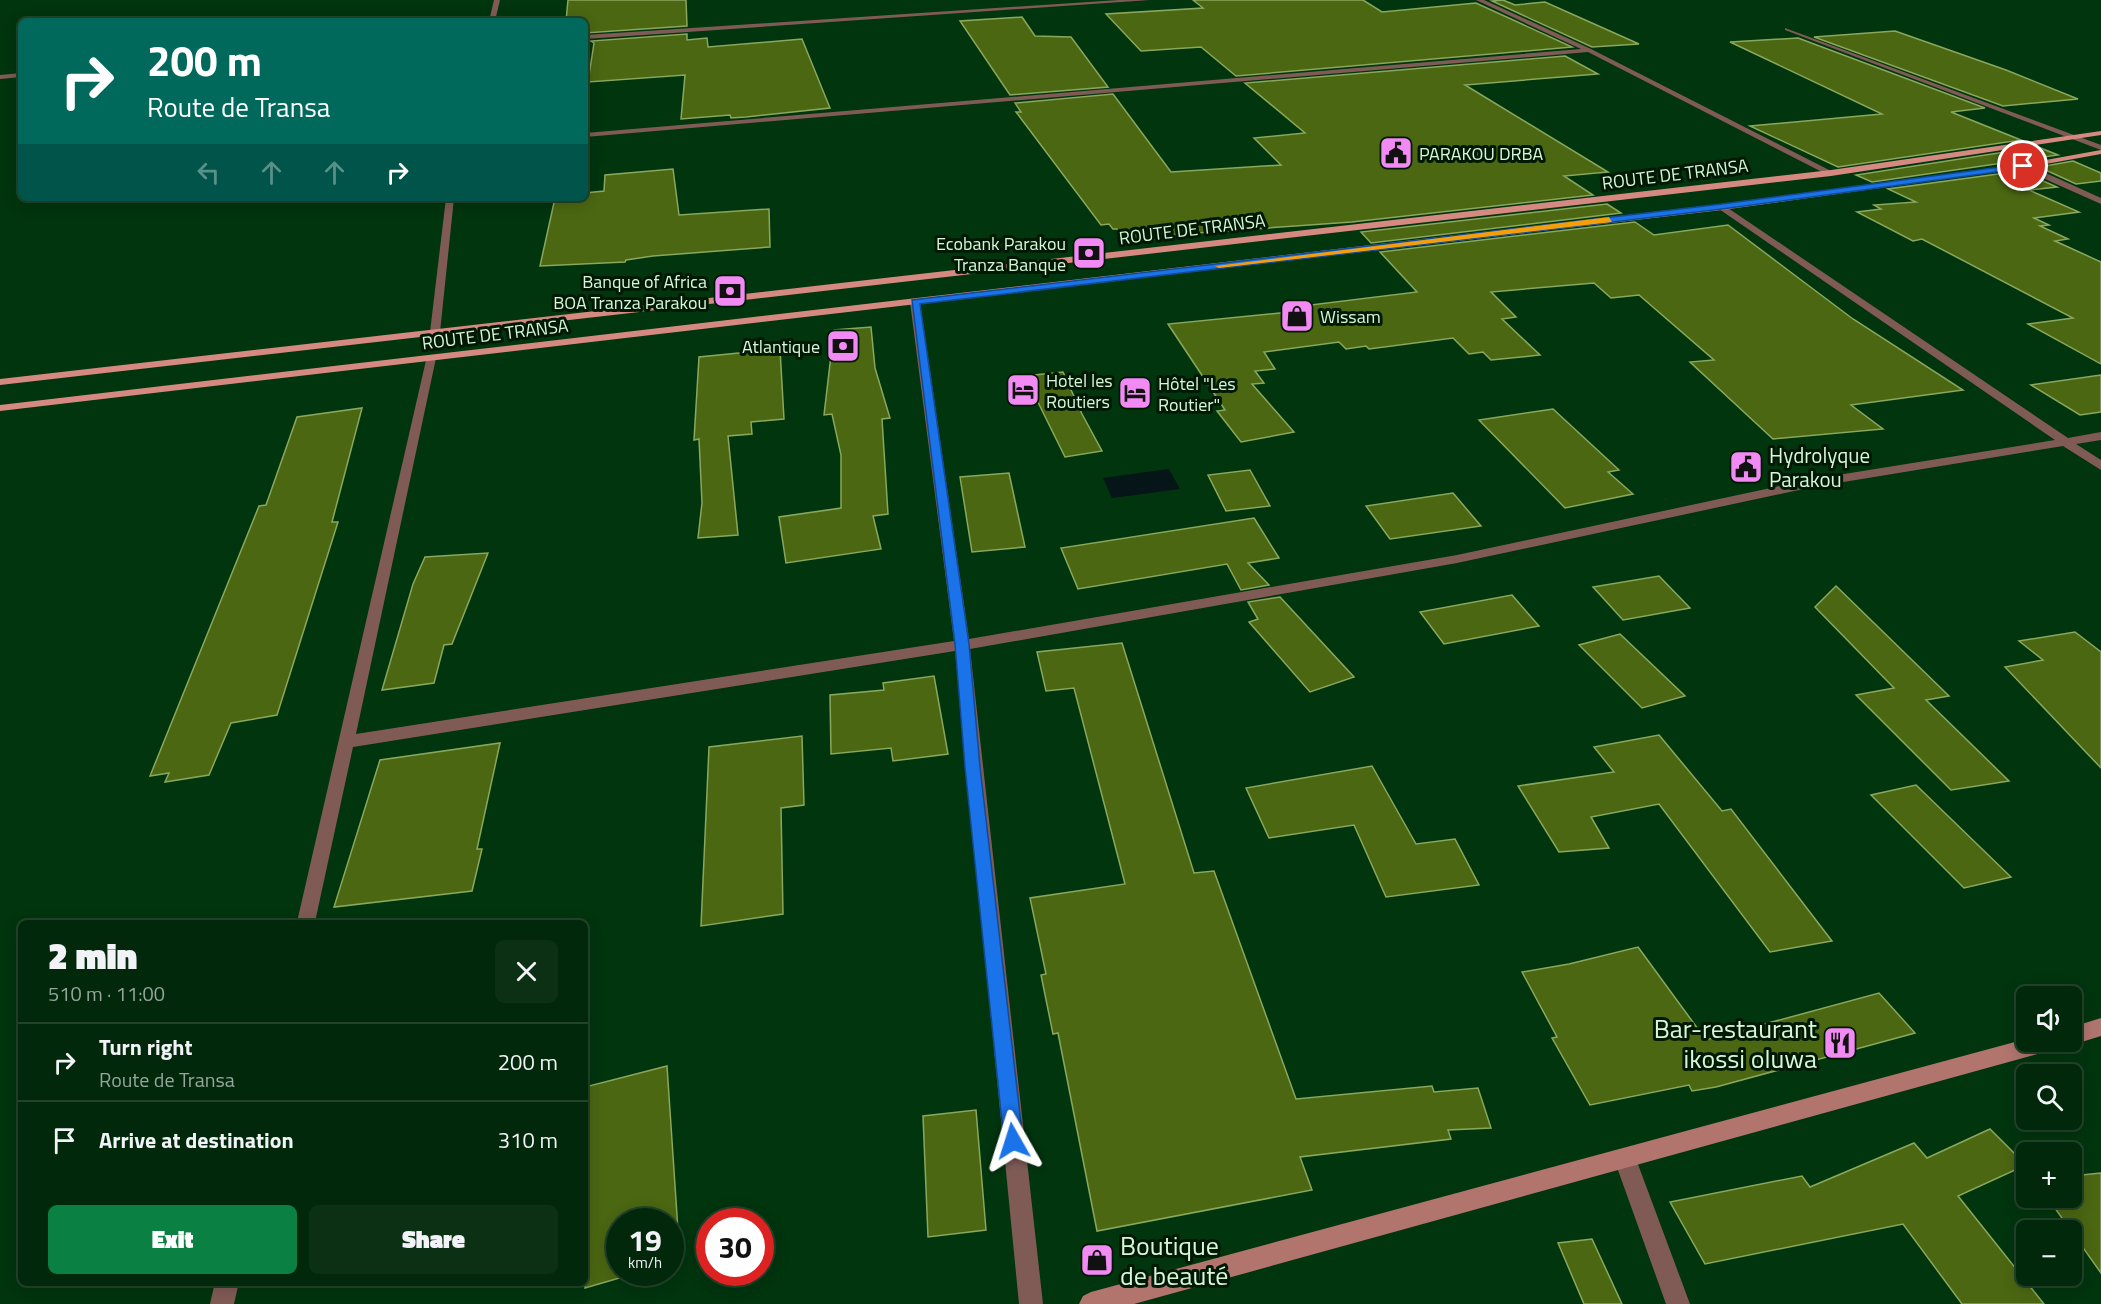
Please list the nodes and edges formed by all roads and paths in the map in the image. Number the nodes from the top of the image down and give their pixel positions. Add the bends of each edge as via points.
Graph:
1 (497, 0) edge
2 (1147, 0) edge
3 (1479, 0) edge
4 (493, 18) edge
5 (1787, 29) dead end
6 (588, 37) edge
7 (1589, 50) junction
8 (18, 75) edge
9 (0, 76) edge
10 (2101, 133) edge
11 (588, 135) edge
12 (2073, 138) junction
13 (2101, 150) edge
14 (2023, 166) junction
15 (1831, 173) junction
16 (450, 201) edge
17 (2101, 201) edge
18 (1722, 207) junction
19 (915, 302) junction
20 (435, 332) junction
21 (284, 350) junction
22 (431, 358) junction
23 (272, 377) junction
24 (0, 382) edge
25 (0, 408) edge
26 (2101, 436) edge
27 (2064, 441) junction
28 (2101, 466) edge
29 (962, 644) junction
30 (345, 742) junction
31 (306, 920) edge
32 (2101, 1027) edge
33 (2082, 1032) edge
34 (2016, 1051) edge
35 (1625, 1160) junction
36 (226, 1286) edge
37 (222, 1304) edge
38 (1031, 1304) edge
39 (1091, 1304) edge
40 (1678, 1304) edge

1 - 4 street
2 - 6 street
3 - 7 street
5 - 12 street
7 - 11 street
7 - 15 street
8 - 9 street
10 - 12 main road, ROUTE DE TRANSA
12 - 13 street
12 - 15 main road, ROUTE DE TRANSA
13 - 14 main road, ROUTE DE TRANSA
14 - 17 street
14 - 18 main road, ROUTE DE TRANSA
15 - 20 main road, ROUTE DE TRANSA
16 - 20 street
18 - 19 main road, ROUTE DE TRANSA
18 - 27 street
19 - 22 main road, ROUTE DE TRANSA
19 - 29 street
20 - 21 main road, ROUTE DE TRANSA
21 - 23 main road
21 - 24 main road, ROUTE DE TRANSA
22 - 23 main road, ROUTE DE TRANSA
22 - 30 street
23 - 25 main road, ROUTE DE TRANSA
26 - 27 street
27 - 28 street
27 - 29 street via 1813,483 1456,560
29 - 30 street
29 - 38 street
30 - 31 street
32 - 33 street
34 - 35 street
35 - 39 street
35 - 40 street
36 - 37 street

